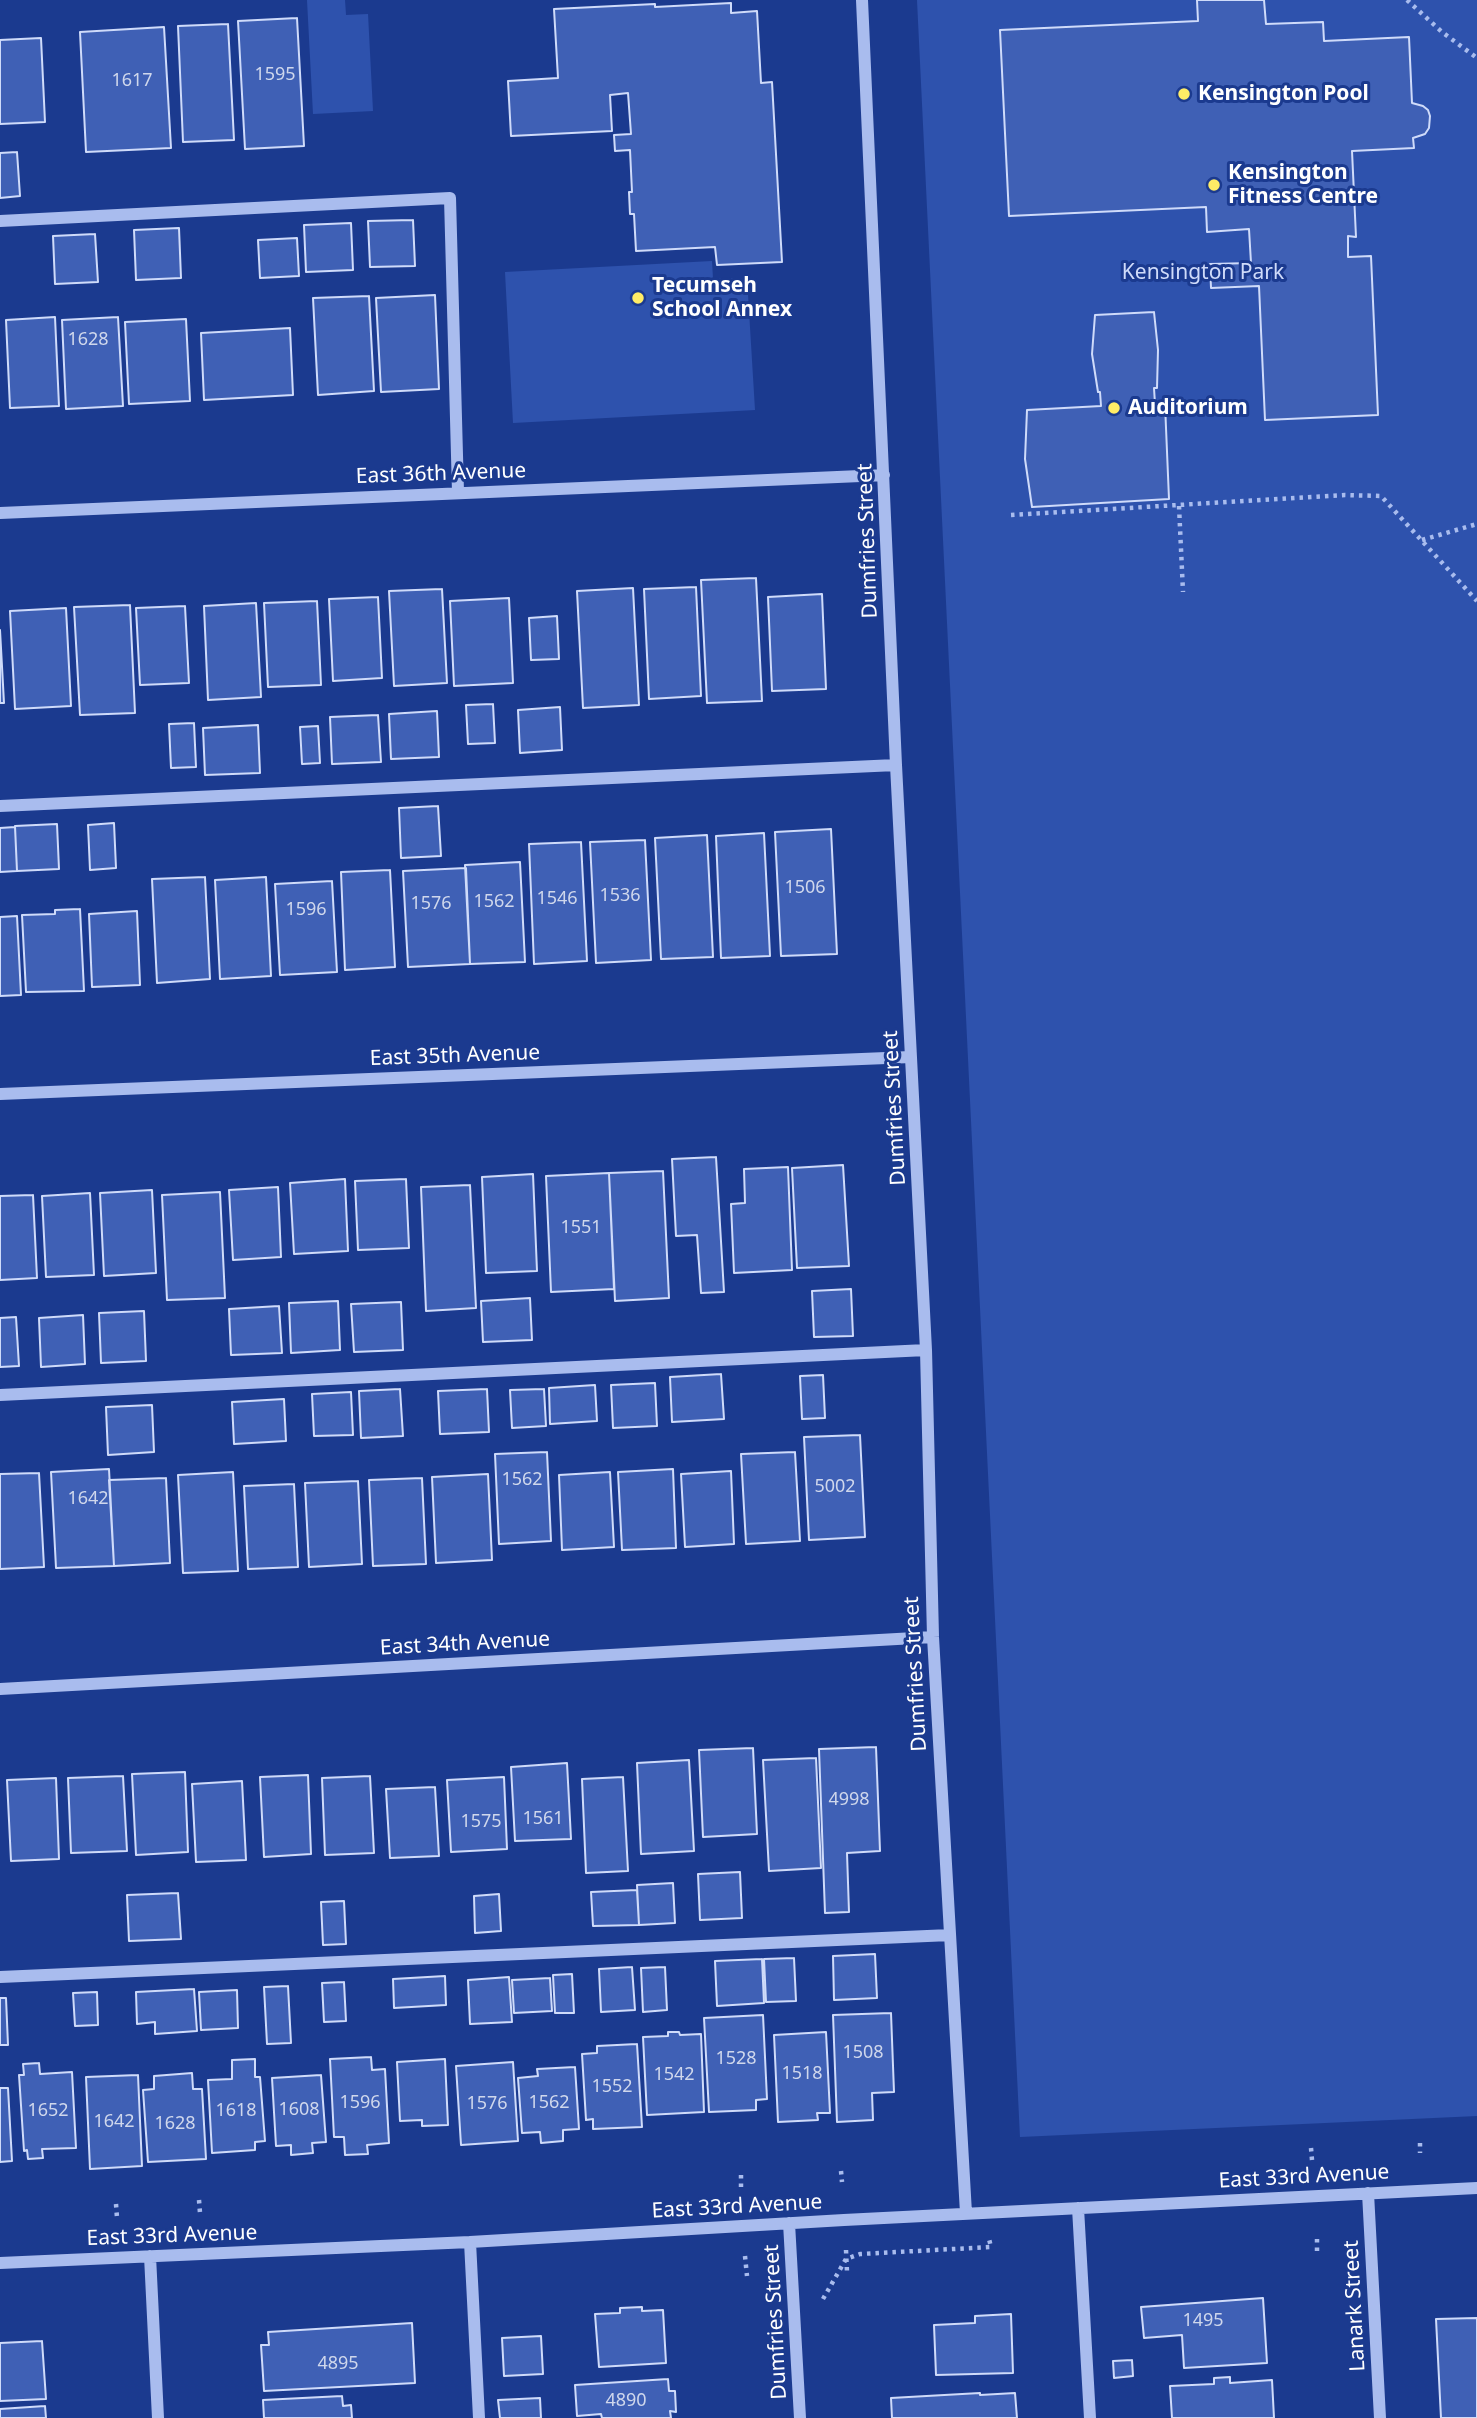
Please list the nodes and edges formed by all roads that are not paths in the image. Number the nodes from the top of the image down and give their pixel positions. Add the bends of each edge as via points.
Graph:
1 (862, 0) edge
2 (0, 221) edge
3 (884, 475) junction
4 (458, 492) junction
5 (0, 513) edge
6 (897, 765) junction
7 (0, 806) edge
8 (911, 1057) junction
9 (0, 1094) edge
10 (926, 1350) junction
11 (0, 1395) edge
12 (933, 1637) junction
13 (0, 1689) edge
14 (950, 1935) junction
15 (0, 1977) edge
16 (1477, 2188) edge
17 (1367, 2193) junction
18 (1077, 2208) junction
19 (966, 2213) junction
20 (789, 2223) junction
21 (470, 2242) junction
22 (150, 2256) junction
23 (0, 2263) edge
24 (159, 2418) edge
25 (479, 2418) edge
26 (800, 2418) edge
27 (1090, 2418) edge
28 (1380, 2418) edge

1 - 3 street, Dumfries Street
2 - 4 street via 450,198
3 - 4 street, East 36th Avenue
3 - 6 street, Dumfries Street
4 - 5 street, East 36th Avenue
6 - 7 street
6 - 8 street, Dumfries Street
8 - 9 street, East 35th Avenue
8 - 10 street, Dumfries Street
10 - 11 street
10 - 12 street, Dumfries Street
12 - 13 street, East 34th Avenue
12 - 14 street, Dumfries Street
14 - 15 street
14 - 19 street, Dumfries Street
16 - 17 street, East 33rd Avenue
17 - 18 street, East 33rd Avenue
17 - 28 street, Lanark Street
18 - 19 street, East 33rd Avenue
18 - 27 street
19 - 20 street, East 33rd Avenue
20 - 21 street, East 33rd Avenue
20 - 26 street, Dumfries Street
21 - 22 street, East 33rd Avenue
21 - 25 street
22 - 23 street, East 33rd Avenue
22 - 24 street

